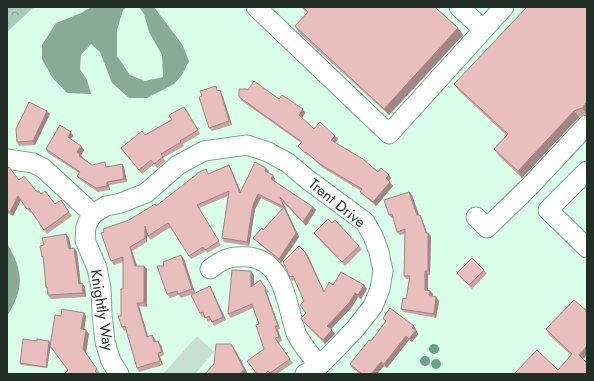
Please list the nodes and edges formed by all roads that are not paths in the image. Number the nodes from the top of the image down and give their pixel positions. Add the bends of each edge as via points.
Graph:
1 (256, 7) edge
2 (459, 7) edge
3 (504, 7) edge
4 (483, 29) junction
5 (587, 125) edge
6 (7, 159) edge
7 (587, 171) edge
8 (93, 214) junction
9 (476, 217) dead end
10 (587, 248) edge
11 (210, 269) dead end
12 (312, 370) edge
13 (119, 374) edge

1 - 4 street via 389,134
2 - 4 street
3 - 4 street
5 - 9 street via 487,228
6 - 8 street via 33,163 43,168
7 - 10 street via 548,210
8 - 12 street, Trent Drive via 106,206 146,193 178,165 204,150 247,145 268,152 288,163 365,222 379,252 383,271 380,289 373,306 355,329
8 - 13 street, Knightly Way via 86,227 85,240 97,268 101,288 105,342 111,361
11 - 12 street via 222,260 238,256 255,258 269,265 286,294 296,334

